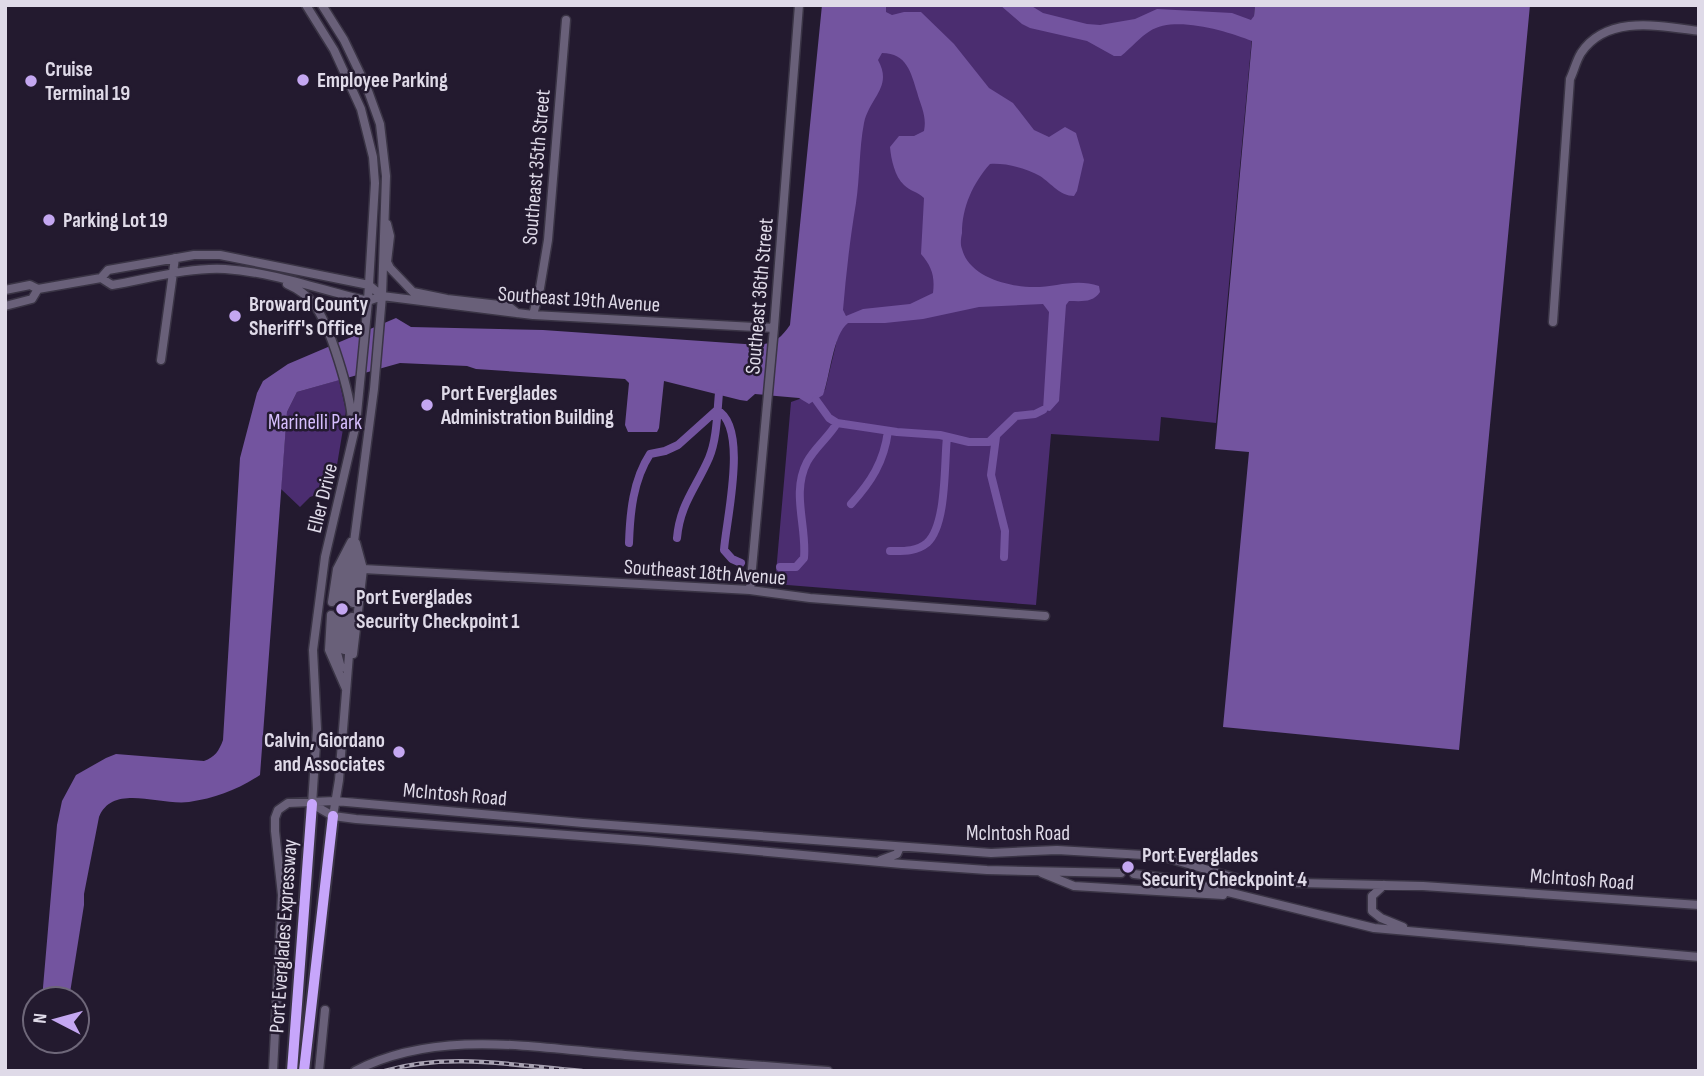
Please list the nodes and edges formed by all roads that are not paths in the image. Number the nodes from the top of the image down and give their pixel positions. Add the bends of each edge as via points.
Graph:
1 (306, 5) edge
2 (322, 5) edge
3 (799, 5) edge
4 (566, 20) dead end
5 (1699, 31) edge
6 (386, 214) junction
7 (175, 258) junction
8 (172, 275) junction
9 (272, 277) junction
10 (101, 278) junction
11 (369, 285) junction
12 (38, 289) junction
13 (5, 290) edge
14 (382, 296) junction
15 (368, 301) junction
16 (5, 306) edge
17 (517, 313) junction
18 (533, 315) junction
19 (1553, 322) dead end
20 (774, 328) junction
21 (161, 360) dead end
22 (353, 444) junction
23 (367, 458) junction
24 (354, 537) junction
25 (323, 567) junction
26 (337, 569) junction
27 (363, 569) junction
28 (750, 590) junction
29 (1045, 616) dead end
30 (347, 692) junction
31 (335, 801) junction
32 (312, 804) junction
33 (333, 816) junction
34 (900, 847) junction
35 (874, 862) junction
36 (1036, 871) junction
37 (1121, 873) dead end
38 (1134, 874) dead end
39 (1384, 885) junction
40 (1240, 895) junction
41 (1699, 905) edge
42 (1413, 931) junction
43 (1699, 957) edge
44 (304, 1005) junction
45 (325, 1010) dead end
46 (273, 1071) edge
47 (292, 1071) edge
48 (304, 1071) edge
49 (319, 1071) edge
50 (355, 1071) edge
51 (828, 1071) edge

1 - 11 street, Eller Drive via 334,50 365,121 375,183
2 - 6 street, Eller Drive via 356,64 376,113 386,176
3 - 20 street, Southeast 36th Street
4 - 18 street, Southeast 35th Street via 548,240
5 - 19 street via 1649,24 1625,26 1597,37 1580,54 1570,79
6 - 14 street, Eller Drive
6 - 17 street via 390,236 387,262 408,289 434,297 508,306
7 - 8 street
7 - 10 street via 108,270
7 - 11 street via 233,256
8 - 9 street via 215,269
8 - 10 street via 112,285
8 - 21 street
9 - 15 street
9 - 22 street via 301,291 320,314 345,382
10 - 12 street
11 - 14 street
11 - 15 street, Eller Drive
12 - 13 street via 30,285
12 - 16 street via 32,299
14 - 15 street, Southeast 19th Avenue
14 - 17 street, Southeast 19th Avenue
14 - 23 street, Eller Drive
15 - 22 street, Eller Drive
17 - 18 street, Southeast 19th Avenue
18 - 20 street, Southeast 19th Avenue
20 - 28 street, Southeast 36th Street
22 - 23 street
22 - 25 street, Eller Drive
23 - 24 street, Eller Drive
24 - 26 street, Eller Drive
24 - 26 street, Eller Drive via 343,603
24 - 27 street, Eller Drive
25 - 26 street
25 - 32 street, Eller Drive via 313,650 317,729
27 - 28 street, Southeast 18th Avenue
27 - 30 street, Eller Drive
28 - 29 street, Southeast 18th Avenue
30 - 30 street, Eller Drive via 343,647 342,616 329,650
30 - 31 street, Eller Drive
31 - 32 street
31 - 33 street, Eller Drive
31 - 34 street, McIntosh Road
32 - 33 street
32 - 44 highway, Port Everglades Expressway
32 - 46 street via 285,804 275,818 282,895
33 - 35 street, McIntosh Road
33 - 44 highway, Port Everglades Expressway
34 - 35 street via 892,857
34 - 39 street, McIntosh Road via 1161,856 1252,881
35 - 36 street, McIntosh Road
36 - 37 street, McIntosh Road
36 - 40 street, McIntosh Road via 1074,886
38 - 40 street, McIntosh Road
39 - 41 street, McIntosh Road
39 - 42 street via 1372,896 1372,911
40 - 42 street, McIntosh Road via 1374,928
42 - 43 street, McIntosh Road
44 - 47 highway, Port Everglades Expressway
44 - 48 highway, Port Everglades Expressway
45 - 49 street
50 - 51 street via 409,1051 480,1044

